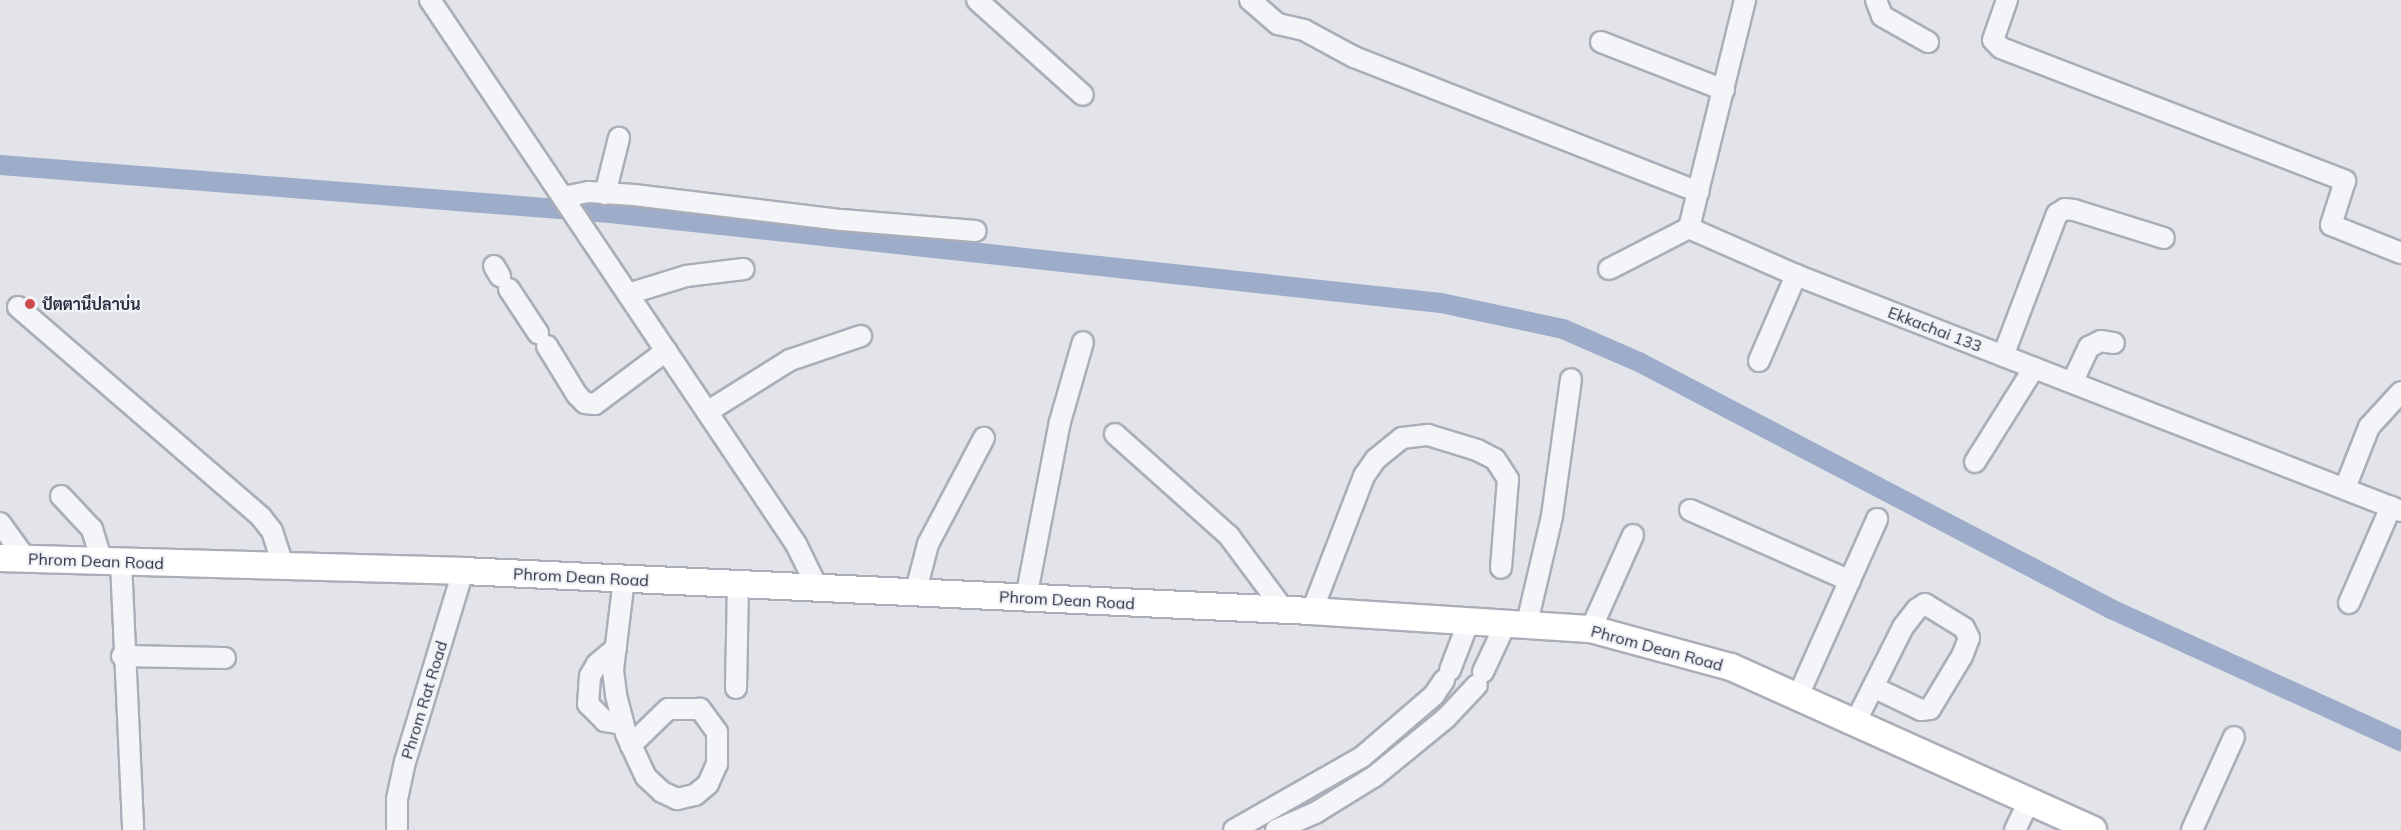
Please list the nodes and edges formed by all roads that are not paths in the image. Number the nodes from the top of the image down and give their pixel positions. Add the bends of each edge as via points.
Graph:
1 (430, 0) edge
2 (977, 0) edge
3 (1250, 0) edge
4 (1745, 0) edge
5 (1876, 0) edge
6 (2007, 0) edge
7 (1601, 42) dead end
8 (1928, 42) dead end
9 (1724, 90) junction
10 (1083, 95) dead end
11 (619, 138) dead end
12 (1699, 192) junction
13 (605, 194) junction
14 (565, 201) junction
15 (1689, 228) junction
16 (976, 231) dead end
17 (2164, 238) dead end
18 (2401, 253) edge
19 (744, 269) dead end
20 (1610, 269) dead end
21 (1796, 275) junction
22 (501, 277) dead end
23 (628, 294) junction
24 (18, 307) dead end
25 (861, 336) dead end
26 (1083, 342) dead end
27 (2114, 343) dead end
28 (666, 351) junction
29 (2003, 356) junction
30 (1759, 361) dead end
31 (2034, 368) junction
32 (1570, 379) dead end
33 (2073, 381) junction
34 (2401, 392) edge
35 (707, 412) junction
36 (1115, 434) dead end
37 (984, 438) dead end
38 (1975, 462) dead end
39 (2345, 488) junction
40 (60, 496) dead end
41 (2396, 509) edge
42 (1690, 510) dead end
43 (1877, 519) dead end
44 (0, 524) edge
45 (1633, 535) dead end
46 (0, 558) edge
47 (26, 559) junction
48 (111, 562) junction
49 (284, 567) junction
50 (1501, 568) dead end
51 (463, 572) junction
52 (624, 579) junction
53 (1850, 581) junction
54 (738, 585) junction
55 (818, 589) junction
56 (915, 594) junction
57 (1026, 598) junction
58 (2349, 603) dead end
59 (1284, 610) junction
60 (1312, 611) junction
61 (1468, 623) junction
62 (1516, 623) junction
63 (1591, 629) junction
64 (616, 648) junction
65 (122, 656) junction
66 (225, 658) dead end
67 (1444, 678) junction
68 (1476, 684) junction
69 (736, 687) dead end
70 (1875, 688) junction
71 (1798, 696) junction
72 (1856, 722) junction
73 (623, 724) junction
74 (2234, 737) dead end
75 (631, 745) junction
76 (1312, 789) junction
77 (2029, 801) junction
78 (1325, 807) junction
79 (133, 830) edge
80 (397, 830) edge
81 (1234, 830) edge
82 (1276, 830) edge
83 (2015, 830) edge
84 (2093, 830) edge
85 (2192, 830) edge

1 - 14 street
2 - 10 street
3 - 12 street via 1278,24 1304,30 1354,57
4 - 9 street
5 - 8 street via 1882,16
6 - 18 street via 1993,40 2001,48 2345,181 2331,225
7 - 9 street
9 - 12 street
11 - 13 street
12 - 15 street
13 - 14 street
13 - 16 street
14 - 23 street
15 - 20 street
15 - 21 street, Ekkachai 133
17 - 29 street via 2074,210 2064,209 2057,214
19 - 23 street via 686,276
21 - 29 street, Ekkachai 133
21 - 30 street
22 - 28 street via 585,403 595,404
23 - 28 street
24 - 49 street via 261,517 272,531
25 - 35 street via 790,360
26 - 57 street via 1060,422
27 - 33 street via 2102,341 2089,347
28 - 35 street
29 - 31 street, Ekkachai 133
31 - 33 street, Ekkachai 133
31 - 38 street
32 - 62 street via 1552,516
33 - 39 street, Ekkachai 133
34 - 39 street via 2369,427
35 - 55 street via 796,544
36 - 59 street via 1229,536
37 - 56 street via 928,544
39 - 41 street, Ekkachai 133
40 - 48 street via 92,529
41 - 58 street
42 - 53 street
43 - 53 street
44 - 47 street
45 - 63 street
46 - 47 main road, Phrom Dean Road
47 - 48 main road, Phrom Dean Road
48 - 49 main road, Phrom Dean Road
48 - 65 street
49 - 51 main road, Phrom Dean Road
50 - 60 street via 1508,479 1495,459 1428,435 1402,438 1376,459 1364,476
51 - 52 main road, Phrom Dean Road
51 - 80 street, Phrom Rat Road via 405,762 397,799
52 - 54 main road, Phrom Dean Road
52 - 64 street
53 - 71 street
54 - 55 main road, Phrom Dean Road
54 - 69 street
55 - 56 main road, Phrom Dean Road
56 - 57 main road, Phrom Dean Road
57 - 59 main road, Phrom Dean Road
59 - 60 main road, Phrom Dean Road
60 - 61 main road, Phrom Dean Road
61 - 62 main road, Phrom Dean Road
61 - 67 street
62 - 63 main road, Phrom Dean Road
62 - 68 street
63 - 71 main road, Phrom Dean Road via 1731,667
64 - 73 street via 615,695
64 - 73 street via 597,664 590,676 588,704 605,721
65 - 66 street
65 - 79 street
67 - 68 street
67 - 76 street via 1362,758
68 - 78 street via 1446,718 1375,776
70 - 70 street via 1903,627 1917,609 1925,604 1965,628 1969,638 1962,656 1930,709 1921,710
70 - 72 street
71 - 72 main road, Phrom Dean Road
72 - 77 main road, Phrom Dean Road
73 - 75 street
74 - 85 street
75 - 75 street via 668,709 700,709 717,732 717,764 708,784 695,795 677,799 646,777
76 - 78 street
76 - 81 street via 1261,812
77 - 83 street
77 - 84 main road, Phrom Dean Road
78 - 82 street

